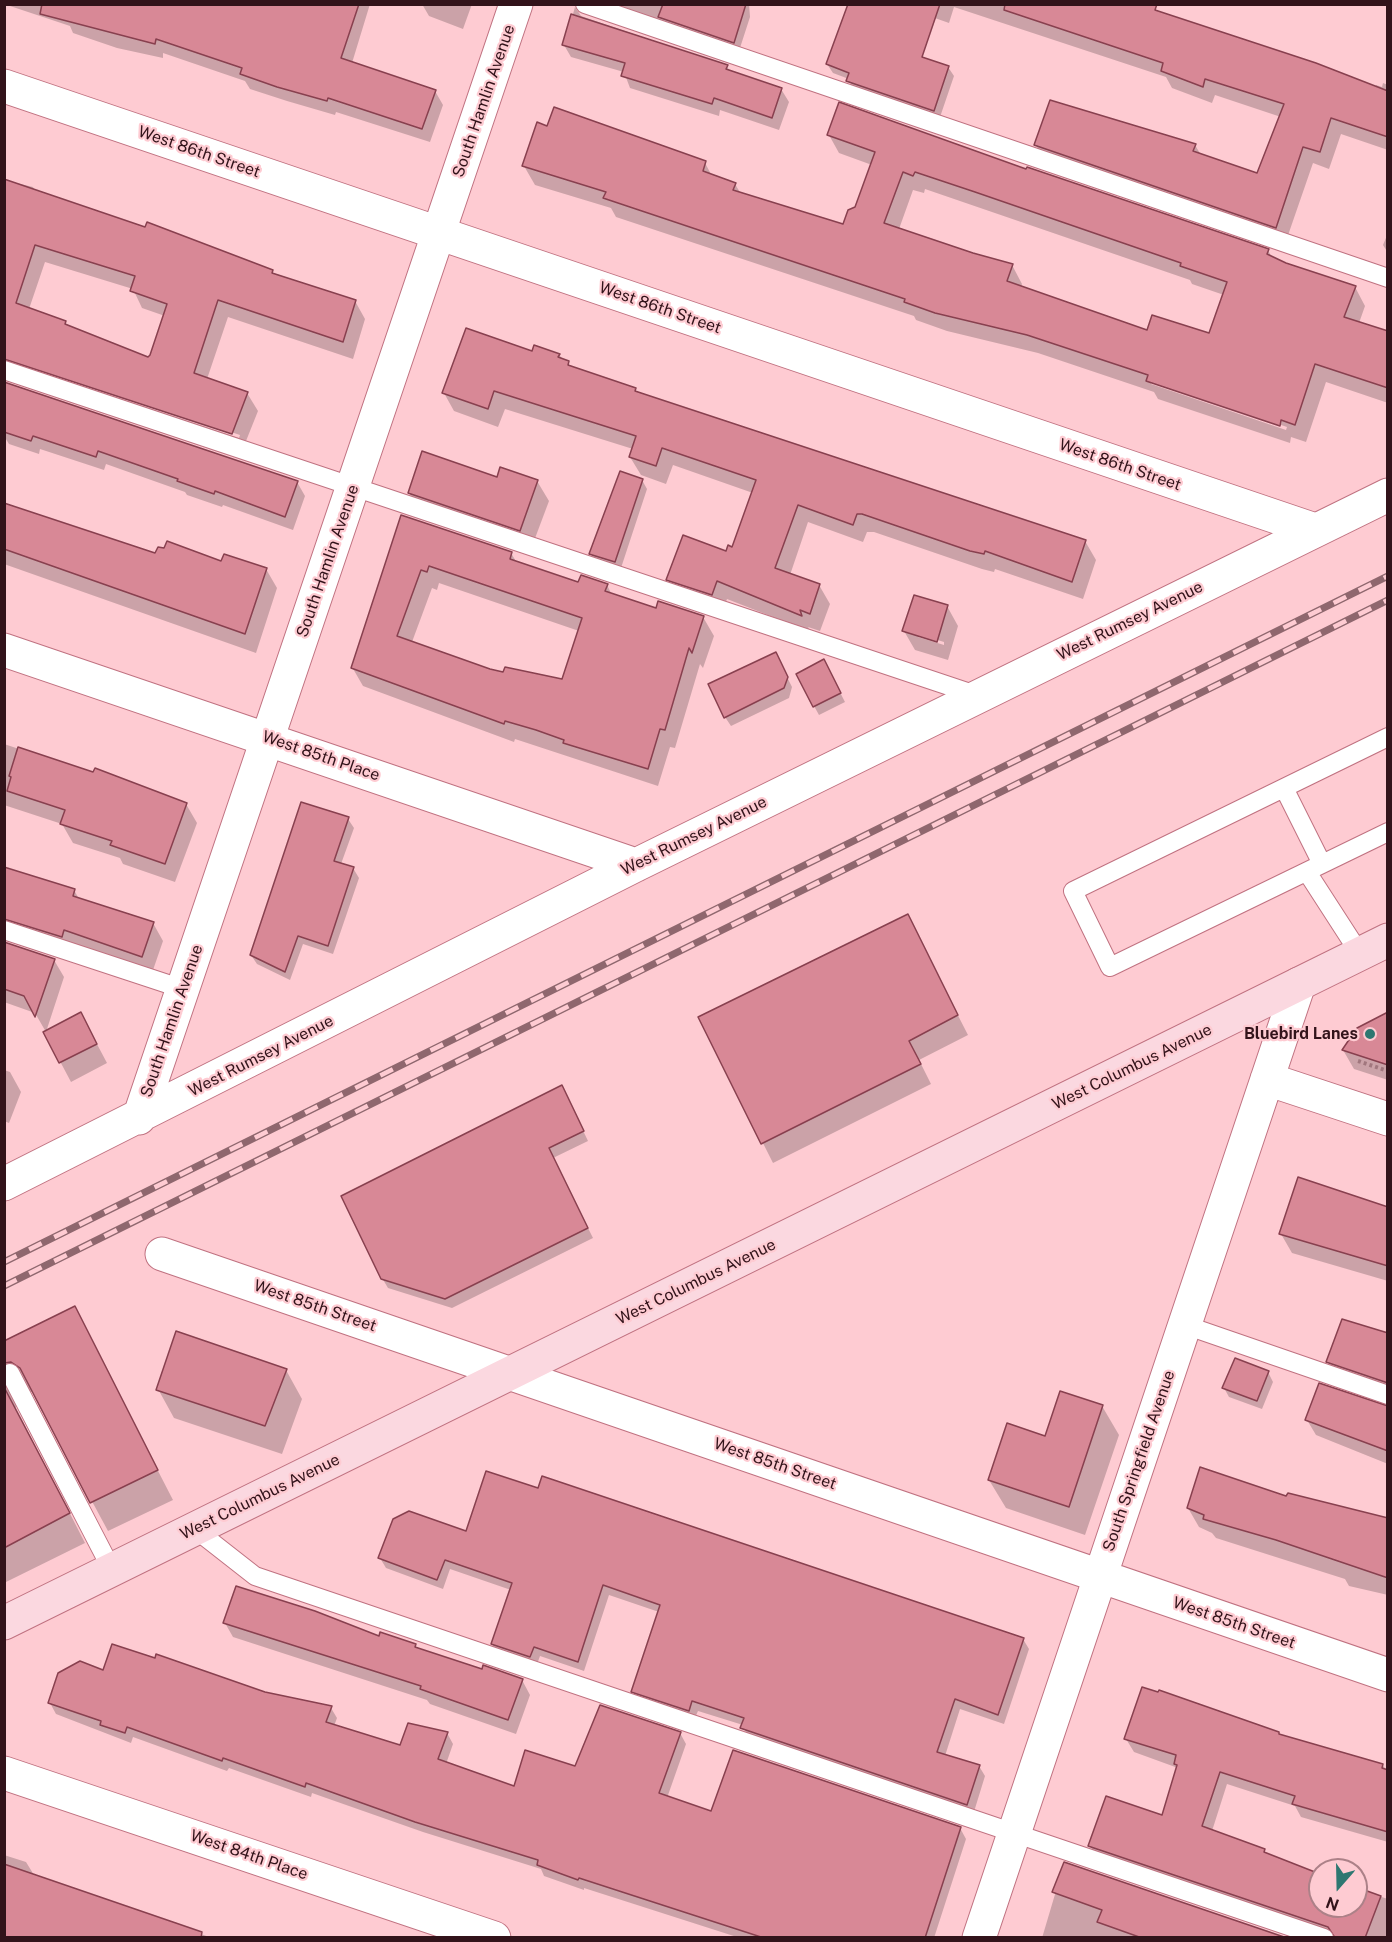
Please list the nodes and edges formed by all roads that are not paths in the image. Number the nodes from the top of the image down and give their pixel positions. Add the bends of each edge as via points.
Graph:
1 (516, 4) edge
2 (585, 4) edge
3 (4, 86) edge
4 (438, 233) junction
5 (1388, 278) edge
6 (4, 370) edge
7 (353, 487) junction
8 (1388, 495) edge
9 (1315, 530) junction
10 (4, 650) edge
11 (979, 696) junction
12 (1388, 737) edge
13 (268, 738) junction
14 (1284, 788) junction
15 (1388, 831) edge
16 (636, 865) junction
17 (1315, 868) junction
18 (4, 930) edge
19 (1374, 947) edge
20 (1299, 984) junction
21 (183, 990) junction
22 (1267, 1079) junction
23 (139, 1118) junction
24 (1388, 1119) edge
25 (4, 1184) edge
26 (162, 1254) dead end
27 (1185, 1325) junction
28 (10, 1373) dead end
29 (513, 1374) junction
30 (1388, 1395) edge
31 (195, 1529) junction
32 (112, 1570) junction
33 (1100, 1577) junction
34 (4, 1623) edge
35 (1388, 1675) edge
36 (4, 1773) edge
37 (1014, 1832) junction
38 (494, 1938) edge
39 (979, 1938) edge
40 (1324, 1938) edge

1 - 4 street, South Hamlin Avenue
2 - 5 lane
3 - 4 street, West 86th Street
4 - 7 street, South Hamlin Avenue
4 - 9 street, West 86th Street
6 - 7 lane
7 - 11 lane
7 - 13 street, South Hamlin Avenue
8 - 9 street, West Rumsey Avenue
9 - 11 street, West Rumsey Avenue
10 - 13 street, West 85th Place
11 - 16 street, West Rumsey Avenue
12 - 14 lane
13 - 16 street, West 85th Place
13 - 21 street, South Hamlin Avenue
14 - 17 lane
14 - 17 lane via 1073,891 1110,967
15 - 17 lane
16 - 23 street, West Rumsey Avenue
17 - 19 lane
18 - 21 lane
19 - 20 main road, West Columbus Avenue
20 - 22 street, South Springfield Avenue
20 - 29 main road, West Columbus Avenue
21 - 23 street, South Hamlin Avenue
22 - 24 street
22 - 27 street, South Springfield Avenue
23 - 25 street, West Rumsey Avenue
26 - 29 street, West 85th Street
27 - 30 lane
27 - 33 street, South Springfield Avenue
28 - 32 lane
29 - 31 main road, West Columbus Avenue
29 - 33 street, West 85th Street
31 - 32 main road, West Columbus Avenue
31 - 37 lane via 255,1576
32 - 34 main road, West Columbus Avenue
33 - 35 street, West 85th Street
33 - 37 street, South Springfield Avenue
36 - 38 street, West 84th Place
37 - 39 street, South Springfield Avenue
37 - 40 lane

